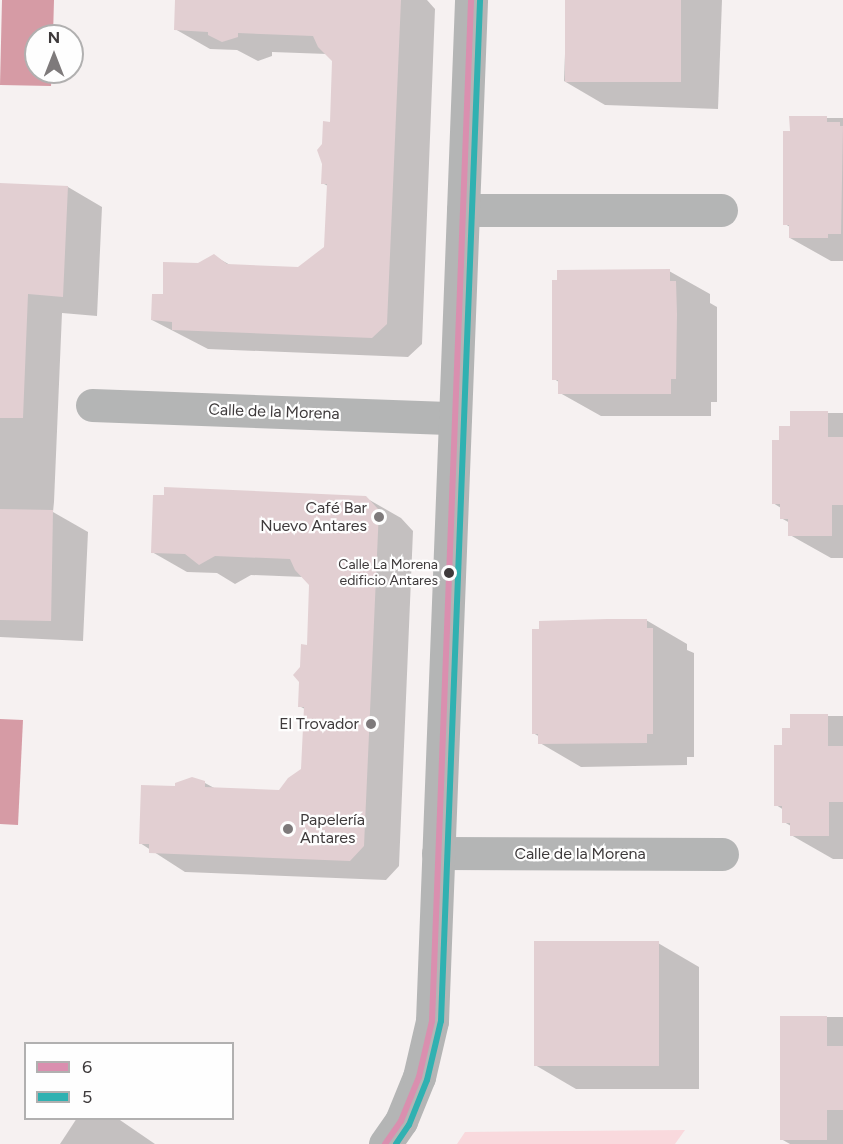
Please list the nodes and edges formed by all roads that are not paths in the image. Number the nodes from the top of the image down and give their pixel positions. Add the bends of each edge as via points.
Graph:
1 (471, 0) edge
2 (463, 210) junction
3 (721, 210) dead end
4 (92, 405) dead end
5 (455, 418) junction
6 (438, 853) junction
7 (722, 854) dead end
8 (385, 1144) edge

1 - 2 street
2 - 3 street
2 - 5 street
4 - 5 street, Calle de la Morena
5 - 6 street
6 - 7 street, Calle de la Morena
6 - 8 street via 432,1022 419,1077 401,1121

